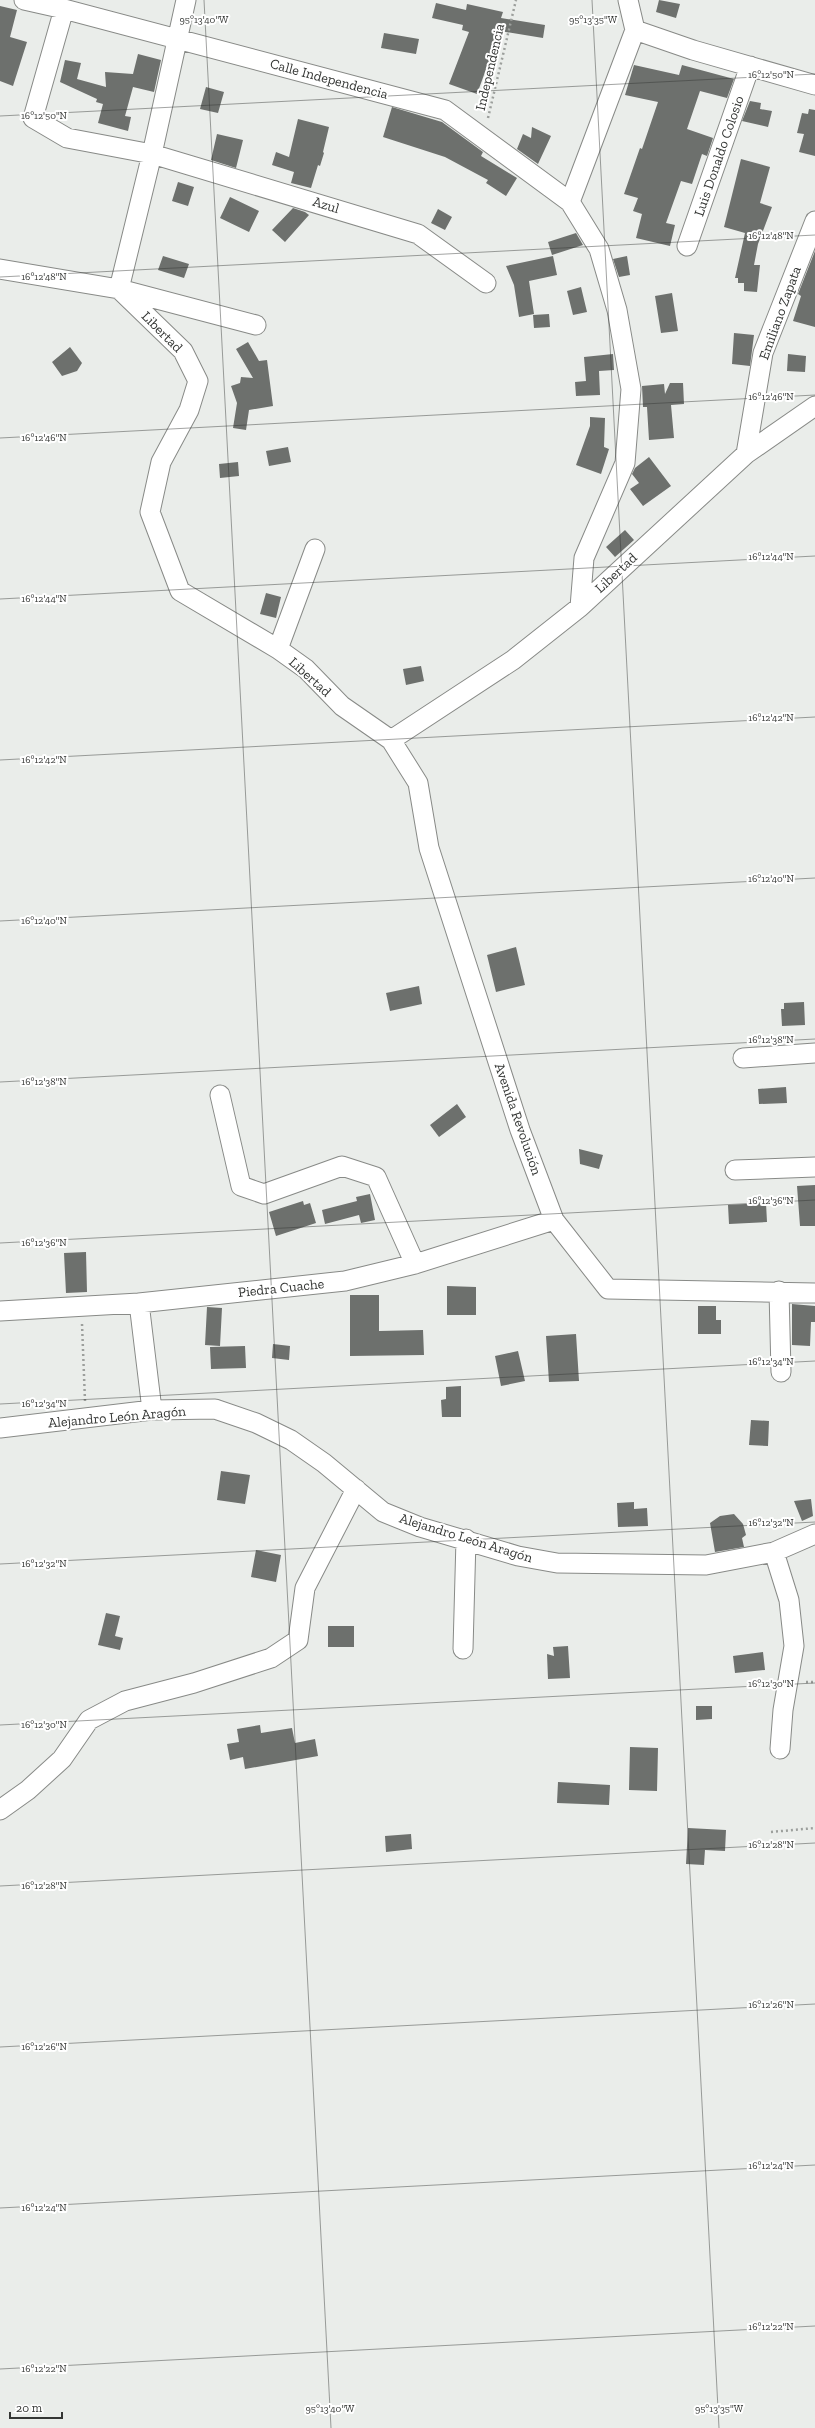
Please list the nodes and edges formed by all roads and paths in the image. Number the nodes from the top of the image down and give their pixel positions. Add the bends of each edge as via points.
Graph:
1 (24, 0) edge
2 (186, 0) edge
3 (516, 0) edge
4 (628, 0) edge
5 (64, 9) junction
6 (636, 30) junction
7 (178, 39) junction
8 (750, 66) junction
9 (815, 85) edge
10 (483, 138) junction
11 (152, 154) junction
12 (570, 202) junction
13 (815, 221) edge
14 (687, 246) dead end
15 (0, 269) edge
16 (486, 283) dead end
17 (119, 289) junction
18 (256, 325) dead end
19 (815, 406) edge
20 (746, 454) junction
21 (315, 549) dead end
22 (580, 607) junction
23 (278, 649) junction
24 (391, 740) junction
25 (815, 1053) edge
26 (742, 1058) dead end
27 (220, 1095) dead end
28 (815, 1167) edge
29 (735, 1170) dead end
30 (554, 1220) junction
31 (415, 1264) junction
32 (778, 1291) junction
33 (815, 1293) edge
34 (139, 1302) junction
35 (81, 1307) junction
36 (0, 1311) edge
37 (780, 1372) dead end
38 (152, 1410) junction
39 (86, 1419) junction
40 (0, 1428) edge
41 (356, 1489) junction
42 (815, 1534) edge
43 (466, 1539) junction
44 (774, 1552) junction
45 (463, 1649) dead end
46 (780, 1748) dead end
47 (0, 1810) edge
48 (815, 1828) edge
49 (770, 1832) dead end

1 - 5 street, Calle Independencia
2 - 7 street
3 - 10 path, Independencia
4 - 6 street
5 - 7 street, Calle Independencia
5 - 11 street, Azul via 33,118 67,138
6 - 8 street
6 - 12 street
7 - 10 street, Calle Independencia via 445,110
7 - 11 street
8 - 9 street
8 - 14 street, Luis Donaldo Colosio
10 - 12 street, Calle Independencia
11 - 16 street, Azul via 418,234
11 - 17 street
12 - 22 street, Calle Independencia via 599,249 617,310 631,389 625,463 584,558
13 - 20 street, Emiliano Zapata via 763,353
15 - 17 street
17 - 18 street
17 - 23 street, Libertad via 183,351 198,381 189,410 161,462 150,512 180,591
19 - 20 street, Libertad
20 - 22 street, Libertad
21 - 23 street
22 - 24 street, Libertad via 513,660
23 - 24 street, Libertad via 306,669 342,706
24 - 30 street, Avenida Revolución via 418,783 429,848 520,1130
25 - 26 street
27 - 31 street via 241,1186 264,1194 342,1166 376,1177
28 - 29 street
30 - 31 street, Piedra Cuache
30 - 32 street, Avenida Revolución via 608,1289 686,1292
31 - 34 street, Piedra Cuache via 345,1281
32 - 33 street, Avenida Revolución
32 - 37 street
34 - 35 street, Piedra Cuache
34 - 38 street
35 - 36 street, Piedra Cuache
35 - 39 path
38 - 39 street, Alejandro León Aragón
38 - 41 street, Alejandro León Aragón via 215,1409 256,1423 291,1440
39 - 40 street, Alejandro León Aragón
41 - 43 street, Alejandro León Aragón via 383,1512 420,1527
41 - 47 street via 305,1588 298,1640 271,1658 125,1702 89,1720 62,1759 28,1790
42 - 44 street, Alejandro León Aragón
43 - 44 street, Alejandro León Aragón via 518,1556 557,1563 706,1565
43 - 45 street
44 - 46 street via 789,1600 794,1646 783,1710
48 - 49 path

